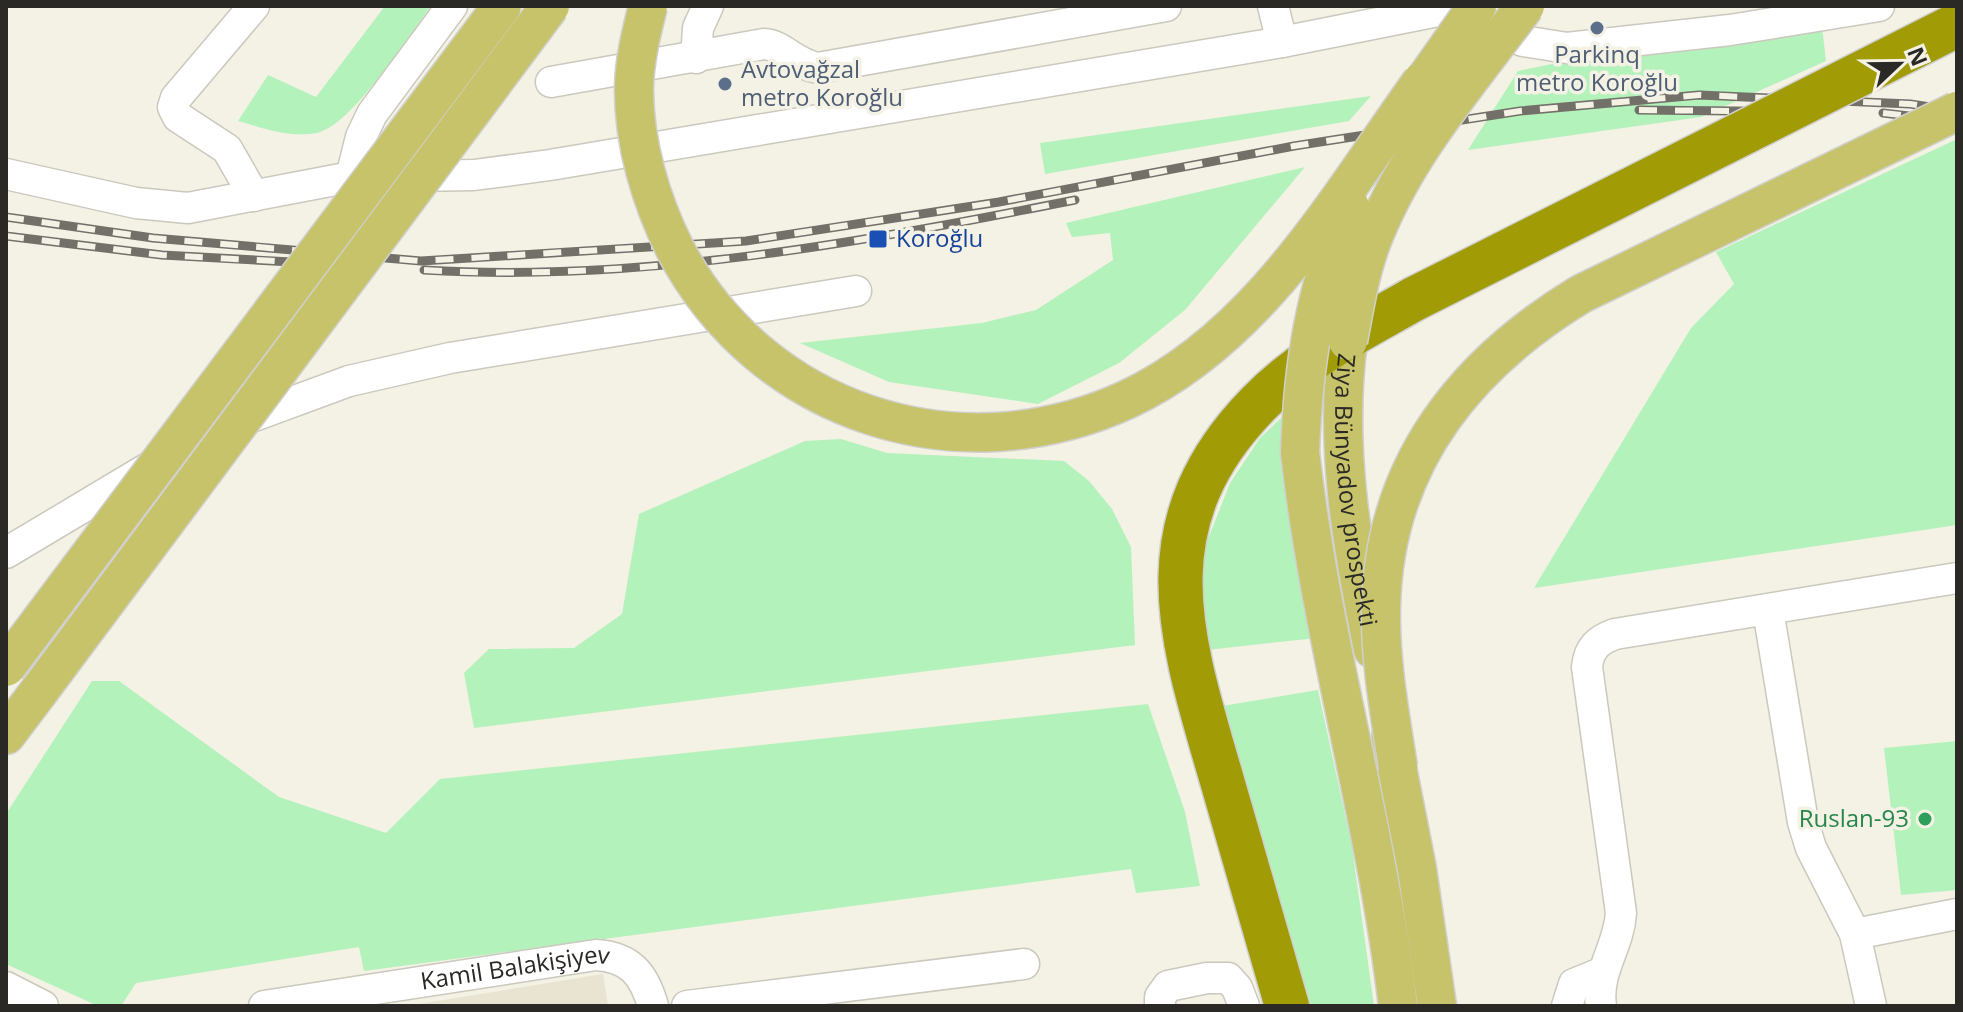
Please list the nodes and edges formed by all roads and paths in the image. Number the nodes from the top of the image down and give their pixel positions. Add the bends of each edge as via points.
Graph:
1 (254, 6) edge
2 (452, 6) edge
3 (502, 6) edge
4 (550, 6) edge
5 (648, 6) edge
6 (708, 6) edge
7 (1166, 6) edge
8 (1273, 6) edge
9 (1525, 6) edge
10 (1878, 6) edge
11 (1462, 7) edge
12 (1957, 25) edge
13 (1282, 42) junction
14 (696, 58) junction
15 (1422, 81) junction
16 (551, 82) dead end
17 (1957, 111) edge
18 (6, 174) edge
19 (351, 177) junction
20 (254, 196) junction
21 (856, 291) dead end
22 (6, 553) edge
23 (1957, 578) edge
24 (1768, 610) junction
25 (6, 667) edge
26 (6, 735) edge
27 (1398, 767) junction
28 (1957, 914) edge
29 (1855, 934) junction
30 (1024, 964) dead end
31 (1601, 973) junction
32 (6, 987) edge
33 (1435, 988) edge
34 (1396, 989) edge
35 (43, 1006) edge
36 (264, 1006) edge
37 (653, 1006) edge
38 (687, 1006) edge
39 (1160, 1006) edge
40 (1244, 1006) edge
41 (1287, 1006) edge
42 (1567, 1006) edge
43 (1601, 1006) edge
44 (1871, 1006) edge

1 - 20 street via 173,107 178,117 227,149
2 - 19 street via 372,114
3 - 25 main road, bridge
4 - 26 main road, bridge
5 - 15 main road, bridge via 634,91 638,133 660,219 705,299 782,374 841,405 926,430 1000,431 1091,413 1126,400 1207,350 1290,263
6 - 14 street via 698,28
7 - 14 street via 818,68 800,65 773,45
8 - 13 street
9 - 27 main road, Ziya Bünyadov prospekti, bridge via 1415,155 1391,198 1358,285 1348,341 1341,446 1350,531
10 - 11 street via 1567,48 1523,41
11 - 13 street
11 - 15 main road, Ziya Bünyadov prospekti, bridge
12 - 41 highway, bridge via 1414,299 1314,357 1258,404 1209,472 1191,514 1178,589 1186,654
13 - 19 street via 550,165 474,175
14 - 16 street
15 - 34 main road, Ziya Bünyadov prospekti, bridge via 1355,195 1329,256 1310,327 1300,452 1318,578 1368,816
17 - 27 main road, bridge via 1581,294 1497,353 1462,389 1417,459 1398,504 1384,566 1381,628
18 - 20 street via 169,208
19 - 20 street
21 - 22 street via 450,358 349,381 205,434
23 - 24 street
24 - 29 street via 1803,822
24 - 31 street via 1615,634 1588,654 1621,913 1620,935
27 - 33 main road, Ziya Bünyadov prospekti
28 - 29 street
29 - 44 street
30 - 38 street
31 - 42 street via 1574,984
31 - 43 street
32 - 35 street
36 - 37 street, Kamil Balakişiyev via 596,955 622,959 642,977
39 - 40 street via 1168,986 1228,978

